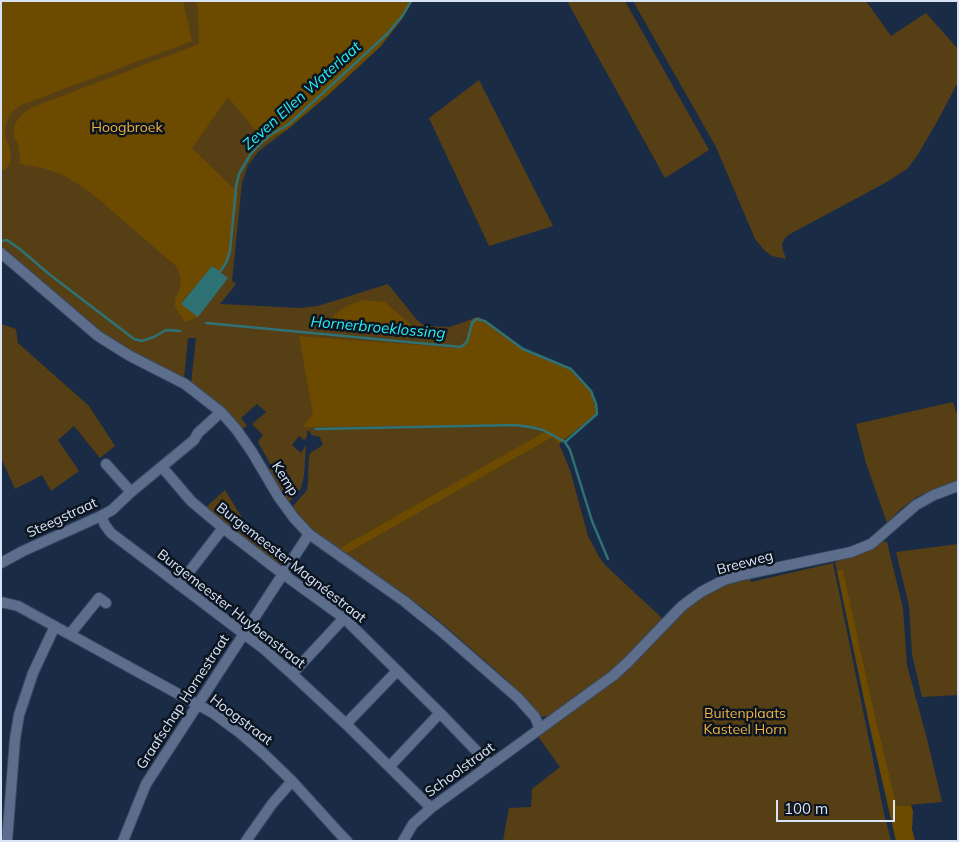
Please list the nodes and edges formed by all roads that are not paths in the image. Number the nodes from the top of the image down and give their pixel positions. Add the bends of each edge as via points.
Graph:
1 (1, 254) edge
2 (221, 412) junction
3 (106, 464) dead end
4 (162, 466) junction
5 (958, 486) edge
6 (131, 492) junction
7 (101, 516) junction
8 (223, 528) junction
9 (310, 534) junction
10 (1, 563) edge
11 (283, 574) junction
12 (178, 585) junction
13 (1, 602) edge
14 (106, 603) dead end
15 (344, 618) junction
16 (55, 626) junction
17 (70, 634) junction
18 (243, 635) junction
19 (397, 671) junction
20 (292, 674) junction
21 (199, 705) junction
22 (440, 713) junction
23 (346, 724) junction
24 (540, 729) junction
25 (490, 765) junction
26 (390, 766) junction
27 (292, 782) junction
28 (431, 808) junction
29 (7, 841) edge
30 (123, 841) edge
31 (246, 841) edge
32 (347, 841) edge
33 (403, 841) edge

1 - 2 street, Kemp via 98,336 186,384
2 - 4 street, Steegstraat
2 - 9 street, Kemp via 252,452 294,518
3 - 6 street
4 - 6 street, Steegstraat
4 - 8 street, Burgemeester Magnéestraat via 192,501
5 - 24 street, Breeweg via 916,505 871,544 850,552 724,580 701,592 682,606 614,675
6 - 7 street, Steegstraat
7 - 10 street, Steegstraat
7 - 12 street, Burgemeester Huybenstraat via 111,533
8 - 11 street, Burgemeester Magnéestraat
8 - 12 street
9 - 11 street, Graafschap Hornestraat
9 - 24 street, Kemp via 440,630 518,698 535,717
11 - 15 street, Burgemeester Magnéestraat
11 - 18 street, Graafschap Hornestraat
12 - 18 street, Burgemeester Huybenstraat
13 - 16 street, Hoogstraat via 18,606
14 - 17 street via 99,598
15 - 19 street, Burgemeester Magnéestraat
15 - 20 street
16 - 17 street, Hoogstraat
16 - 29 street via 33,673 19,715
17 - 21 street, Hoogstraat
18 - 20 street, Burgemeester Huybenstraat
18 - 21 street, Graafschap Hornestraat
19 - 22 street, Burgemeester Magnéestraat
19 - 23 street
20 - 23 street, Burgemeester Huybenstraat
21 - 27 street, Hoogstraat via 240,733
21 - 30 street, Graafschap Hornestraat via 146,784
22 - 25 street, Burgemeester Magnéestraat
22 - 26 street
23 - 26 street, Burgemeester Huybenstraat
24 - 25 street, Schoolstraat
25 - 28 street, Schoolstraat
26 - 28 street, Burgemeester Huybenstraat
27 - 31 street
27 - 32 street, Hoogstraat
28 - 33 street, Schoolstraat via 413,824

